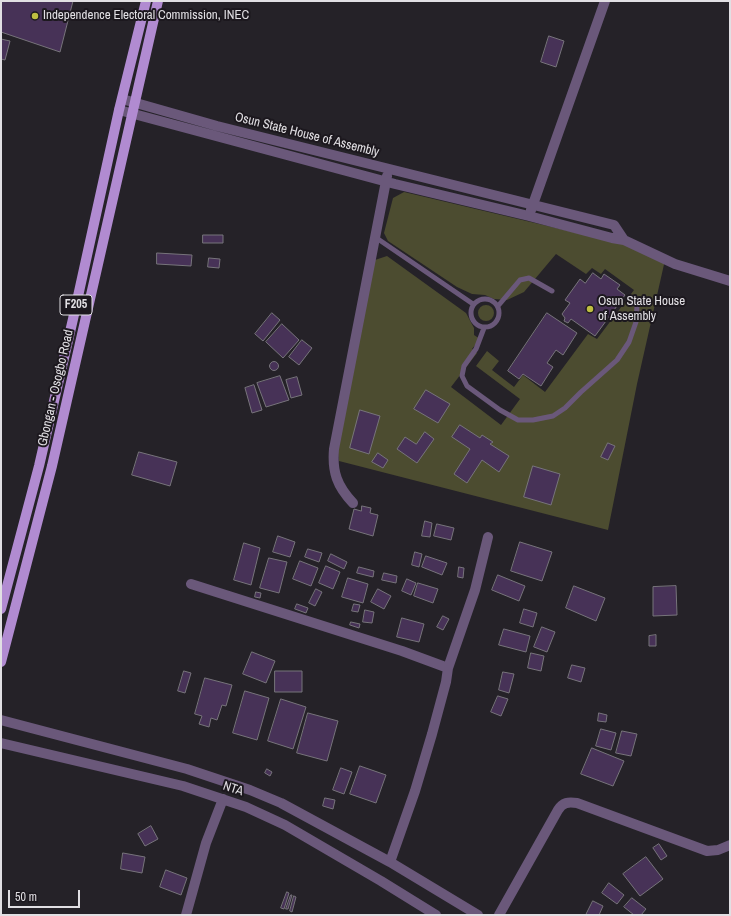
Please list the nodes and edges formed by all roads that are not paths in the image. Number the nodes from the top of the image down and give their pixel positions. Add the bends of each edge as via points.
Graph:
1 (146, 1) edge
2 (158, 1) edge
3 (604, 1) edge
4 (122, 99) junction
5 (135, 102) junction
6 (119, 110) junction
7 (132, 113) junction
8 (389, 169) junction
9 (385, 181) junction
10 (533, 206) junction
11 (529, 216) junction
12 (375, 238) junction
13 (624, 240) junction
14 (730, 281) edge
15 (552, 291) dead end
16 (473, 304) junction
17 (498, 306) junction
18 (637, 306) dead end
19 (484, 328) junction
20 (353, 503) dead end
21 (488, 537) dead end
22 (190, 584) dead end
23 (1, 609) edge
24 (1, 662) edge
25 (448, 668) junction
26 (1, 720) edge
27 (1, 743) edge
28 (223, 800) junction
29 (730, 845) edge
30 (390, 862) junction
31 (186, 915) edge
32 (436, 915) edge
33 (478, 915) edge
34 (499, 915) edge

1 - 4 main road, Gbongan - Osogbo Road / F205
2 - 5 main road, Gbongan - Osogbo Road / F205
3 - 10 street
4 - 5 street, Osun State House of Assembly
4 - 6 main road, Gbongan - Osogbo Road / F205
5 - 7 main road, Gbongan - Osogbo Road / F205
5 - 8 street, Osun State House of Assembly via 217,126
6 - 7 street, Osun State House of Assembly
6 - 23 main road, Gbongan - Osogbo Road / F205 via 39,466
7 - 9 street, Osun State House of Assembly
7 - 24 main road, Gbongan - Osogbo Road / F205 via 52,466
8 - 9 street
8 - 10 street, Osun State House of Assembly
9 - 11 street, Osun State House of Assembly
9 - 12 street
10 - 11 street
10 - 13 street, Osun State House of Assembly via 614,226
11 - 13 street, Osun State House of Assembly
12 - 16 lane
12 - 20 street via 334,448 336,477
13 - 14 street via 675,264
15 - 17 lane via 529,278 524,278
16 - 17 lane via 486,298
16 - 19 lane via 471,318
17 - 19 lane via 498,320
18 - 19 lane via 636,322 629,342 617,360 565,408 553,416 534,420 518,420 467,386 462,376 464,366 476,349
21 - 25 street via 475,590
22 - 25 street
25 - 30 street via 415,791
26 - 30 street via 187,769 250,790 281,803
27 - 28 street, NTA via 183,786
28 - 31 street via 206,843
28 - 32 street, NTA via 246,807 285,825
29 - 34 street via 708,851 577,803 567,802 558,810
30 - 33 street

